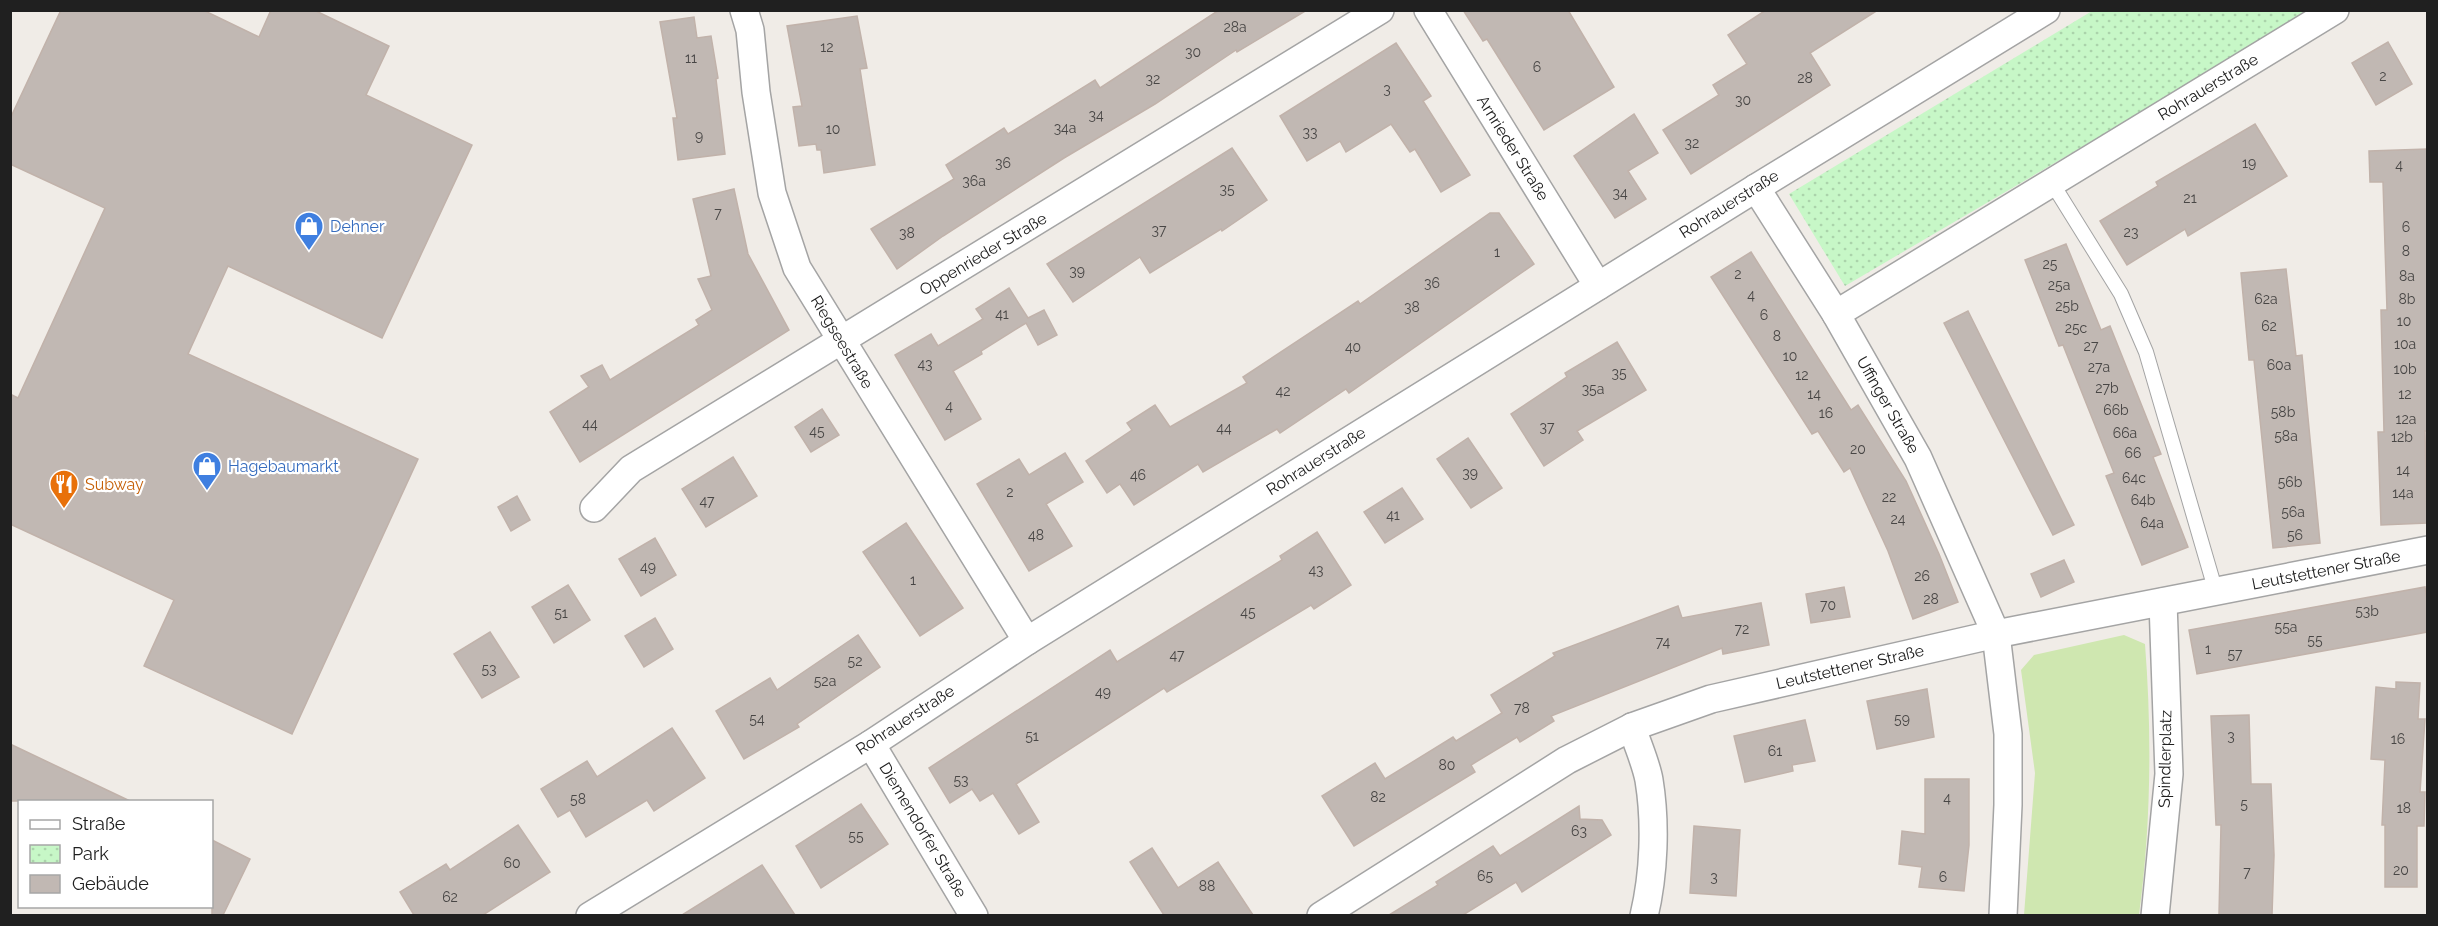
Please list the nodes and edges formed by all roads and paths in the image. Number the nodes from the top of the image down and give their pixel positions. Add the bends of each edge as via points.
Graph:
1 (744, 10) edge
2 (1380, 10) edge
3 (1428, 10) edge
4 (2046, 10) edge
5 (2335, 10) edge
6 (2052, 183) junction
7 (1756, 188) junction
8 (1598, 286) junction
9 (1836, 314) junction
10 (840, 341) junction
11 (594, 508) dead end
12 (2427, 550) edge
13 (2216, 592) junction
14 (2163, 602) junction
15 (1996, 634) junction
16 (1027, 641) junction
17 (1632, 727) junction
18 (871, 744) junction
19 (590, 915) edge
20 (974, 915) edge
21 (1321, 915) edge
22 (1644, 915) edge
23 (2003, 915) edge
24 (2155, 915) edge

1 - 10 street, Riegseestraße via 772,193 797,268
2 - 10 street, Oppenrieder Straße
3 - 8 street, Arnrieder Straße
4 - 7 street, Rohrauerstraße
5 - 6 street, Rohrauerstraße
6 - 9 street, Rohrauerstraße
6 - 13 lane via 2121,294 2146,352
7 - 8 street, Rohrauerstraße
7 - 9 street, Uffinger Straße
8 - 16 street, Rohrauerstraße
9 - 15 street, Uffinger Straße via 1918,458
10 - 11 street, Oppenrieder Straße via 631,469
10 - 16 street, Riegseestraße
12 - 13 street, Leutstettener Straße
13 - 14 street, Leutstettener Straße
14 - 15 street, Leutstettener Straße
14 - 24 street, Spindlerplatz via 2169,774
15 - 17 street, Leutstettener Straße via 1712,699
15 - 23 street via 2008,734
16 - 18 street, Rohrauerstraße
17 - 21 street, Leutstettener Straße via 1567,760
17 - 22 street via 1649,779 1653,853
18 - 19 street, Rohrauerstraße
18 - 20 street, Diemendorfer Straße

